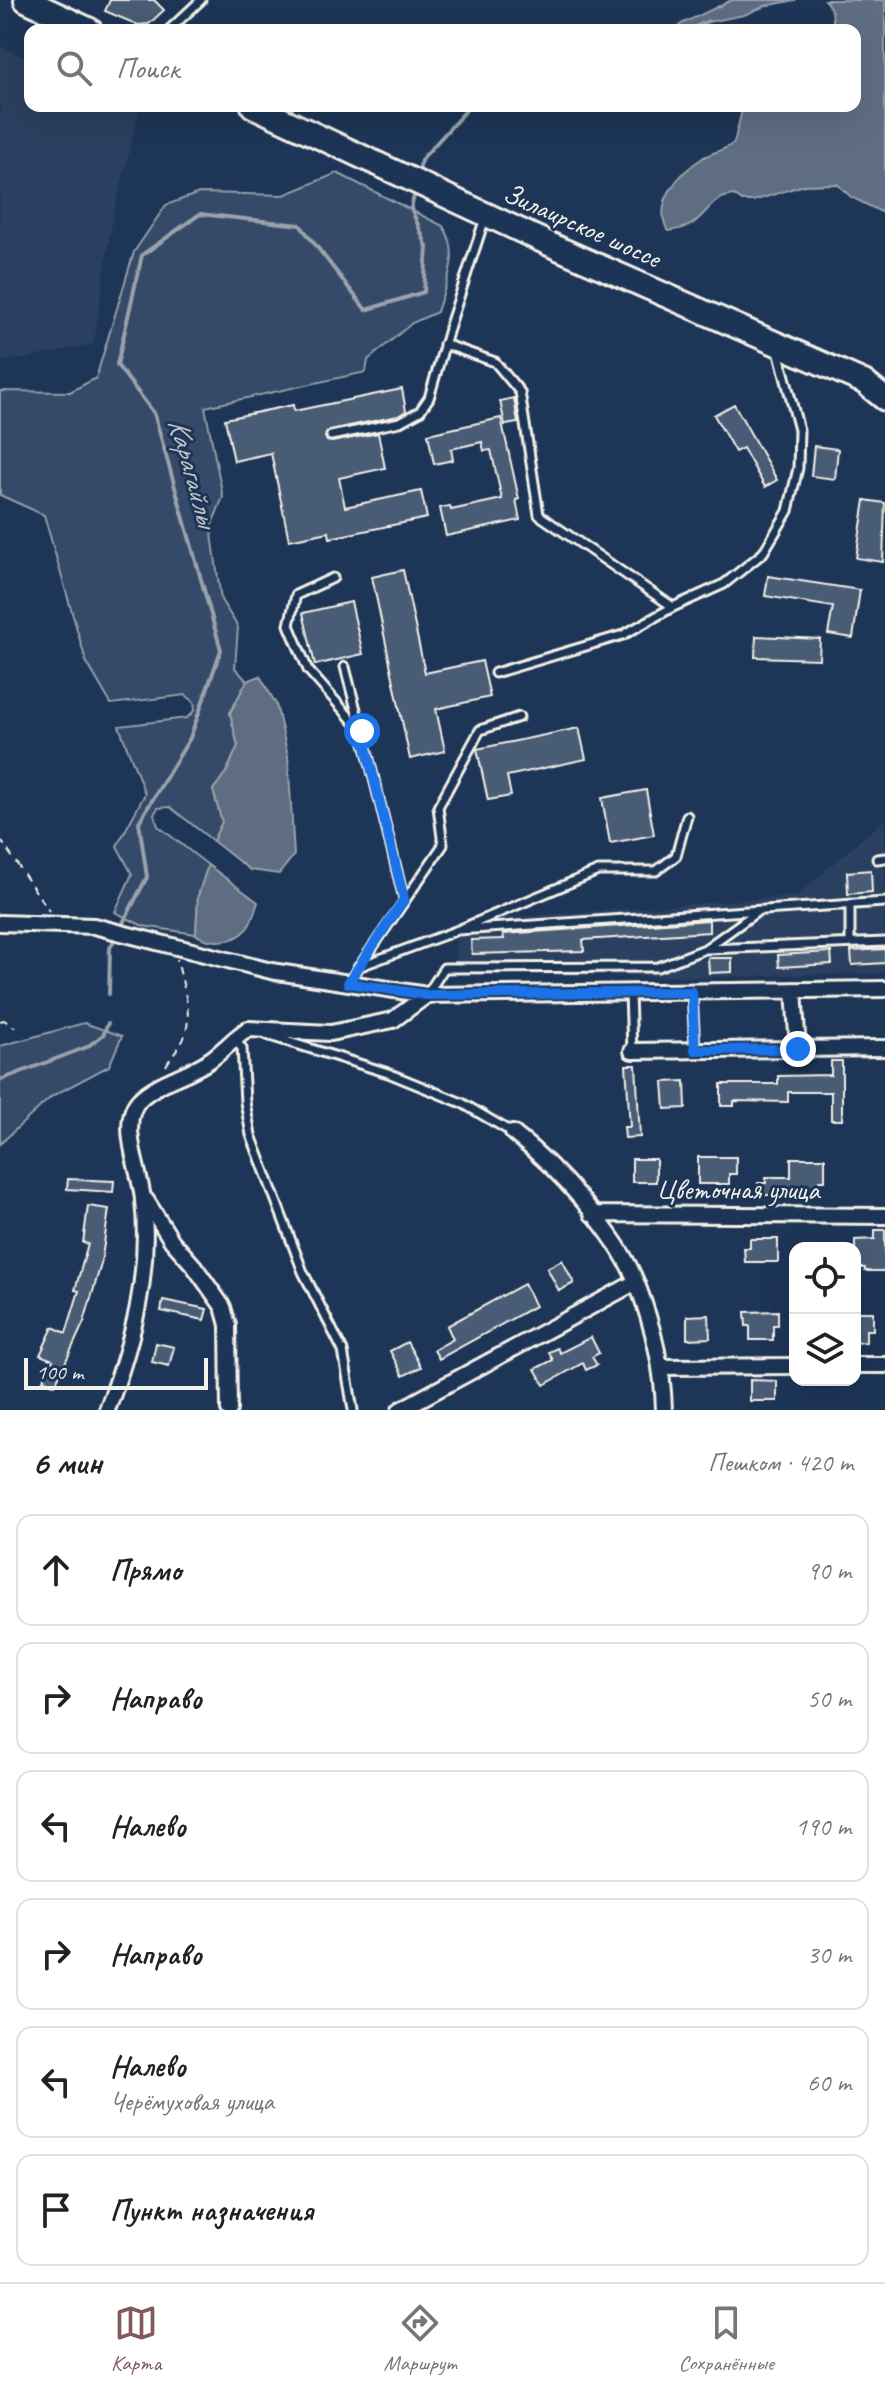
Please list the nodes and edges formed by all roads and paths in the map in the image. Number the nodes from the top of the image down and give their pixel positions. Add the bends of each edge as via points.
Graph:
1 (26, 0) edge
2 (201, 0) edge
3 (77, 24) edge
4 (175, 24) edge
5 (266, 112) edge
6 (487, 214) junction
7 (444, 344) junction
8 (776, 344) junction
9 (885, 399) edge
10 (331, 436) dead end
11 (333, 578) dead end
12 (673, 607) junction
13 (345, 667) dead end
14 (495, 673) dead end
15 (519, 717) dead end
16 (362, 731) junction
17 (687, 816) dead end
18 (0, 839) edge
19 (404, 899) junction
20 (885, 902) edge
21 (850, 904) junction
22 (759, 910) junction
23 (0, 923) edge
24 (59, 925) junction
25 (458, 930) junction
26 (885, 942) edge
27 (850, 943) junction
28 (174, 947) junction
29 (705, 949) junction
30 (358, 967) junction
31 (348, 983) junction
32 (885, 989) edge
33 (794, 990) junction
34 (630, 992) junction
35 (692, 992) junction
36 (427, 995) junction
37 (0, 1021) edge
38 (16, 1028) dead end
39 (248, 1029) junction
40 (233, 1039) junction
41 (885, 1048) edge
42 (798, 1049) junction
43 (695, 1050) junction
44 (632, 1051) joint
45 (155, 1090) junction
46 (513, 1133) joint
47 (143, 1197) junction
48 (592, 1214) junction
49 (885, 1216) edge
50 (636, 1282) junction
51 (861, 1365) edge
52 (885, 1365) edge
53 (789, 1366) edge
54 (660, 1367) junction
55 (107, 1410) edge
56 (229, 1410) edge
57 (353, 1410) edge
58 (400, 1410) edge
59 (664, 1410) edge

1 - 3 main road
2 - 4 lane
5 - 6 main road, Зилаирское шоссе
6 - 7 lane
6 - 8 main road, Зилаирское шоссе
7 - 10 lane via 429,398 420,411 400,422
7 - 12 lane via 495,362 520,392 539,515
8 - 9 main road, Зилаирское шоссе via 864,382
8 - 12 lane via 799,430 798,468 788,511 763,553 724,584
11 - 16 lane via 296,595 289,625 308,670
12 - 14 lane via 623,635
13 - 16 lane
15 - 19 lane via 480,730 438,807 443,845
16 - 19 lane
17 - 25 lane via 676,856 656,871 598,871
18 - 24 path
19 - 30 lane
20 - 21 lane
21 - 22 lane
21 - 27 lane
22 - 25 lane
22 - 29 lane
23 - 24 street
24 - 28 street via 94,926
25 - 30 lane
26 - 27 lane
27 - 29 lane
28 - 31 street
28 - 45 path via 188,1010 184,1039
29 - 36 lane via 658,967 444,968
30 - 31 lane
31 - 36 street
32 - 33 street
33 - 35 street
33 - 42 street
34 - 35 street
34 - 36 street
34 - 44 lane
35 - 43 lane
36 - 39 street via 393,1020 331,1033
37 - 38 path
39 - 40 street
39 - 46 lane via 400,1078 462,1103
40 - 45 street via 211,1059
40 - 57 lane via 242,1048 251,1135 303,1272 343,1351
41 - 42 street
42 - 43 street
43 - 44 street
45 - 47 street via 139,1100 130,1120
46 - 48 street via 542,1155
47 - 55 street via 146,1248 140,1299
47 - 56 street via 223,1307
48 - 49 street, Цветочная улица
48 - 50 street
50 - 54 street
50 - 58 street
51 - 52 street
53 - 54 street
54 - 59 street

